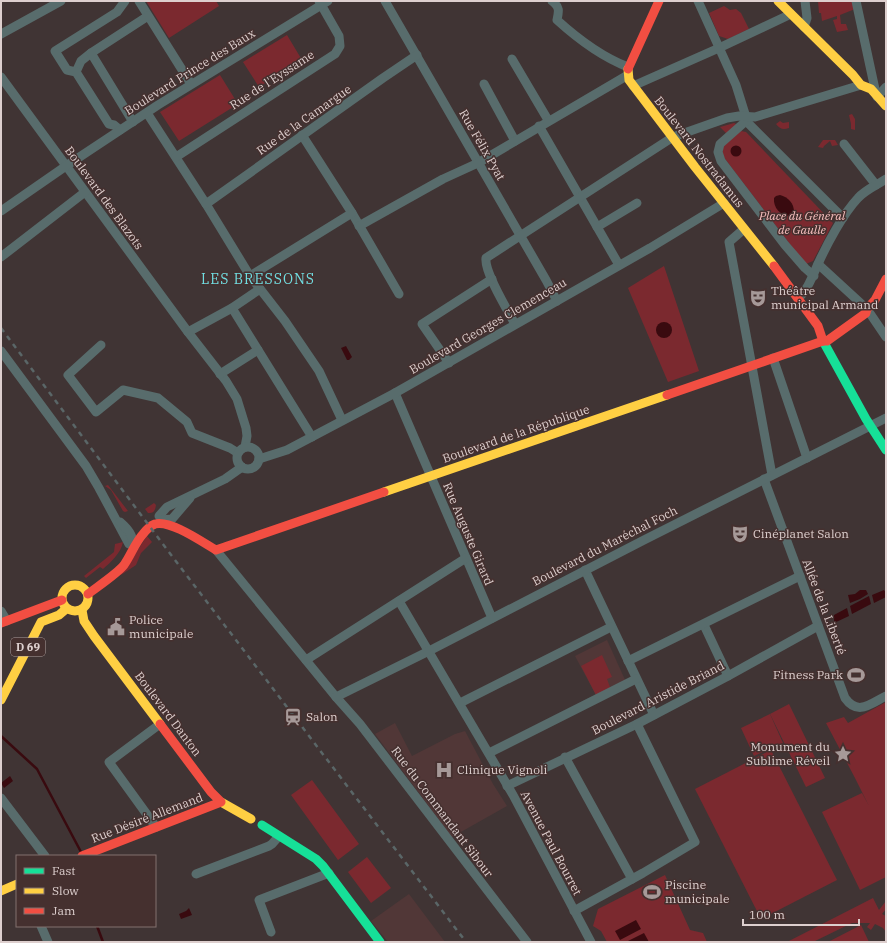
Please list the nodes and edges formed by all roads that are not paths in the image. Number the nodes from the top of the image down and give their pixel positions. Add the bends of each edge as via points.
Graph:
1 (61, 1) edge
2 (125, 1) edge
3 (139, 1) edge
4 (385, 1) edge
5 (552, 1) edge
6 (659, 1) edge
7 (698, 1) edge
8 (778, 1) edge
9 (805, 1) edge
10 (856, 1) edge
11 (322, 2) edge
12 (791, 14) junction
13 (148, 16) junction
14 (804, 27) junction
15 (1, 34) edge
16 (719, 48) junction
17 (91, 53) junction
18 (417, 56) junction
19 (512, 59) dead end
20 (628, 71) junction
21 (76, 72) junction
22 (1, 77) edge
23 (191, 84) junction
24 (484, 84) dead end
25 (861, 85) junction
26 (633, 86) junction
27 (886, 87) edge
28 (877, 97) junction
29 (886, 106) edge
30 (147, 113) junction
31 (746, 119) junction
32 (548, 120) junction
33 (133, 122) junction
34 (539, 126) junction
35 (120, 130) junction
36 (302, 135) junction
37 (673, 137) junction
38 (515, 141) junction
39 (844, 144) dead end
40 (176, 157) junction
41 (478, 163) junction
42 (66, 166) junction
43 (886, 179) edge
44 (876, 185) junction
45 (85, 192) junction
46 (581, 198) junction
47 (637, 203) dead end
48 (724, 203) junction
49 (206, 204) junction
50 (1, 211) edge
51 (352, 214) junction
52 (843, 218) junction
53 (359, 226) junction
54 (597, 227) junction
55 (744, 229) junction
56 (520, 236) junction
57 (2, 252) edge
58 (818, 264) junction
59 (619, 265) junction
60 (250, 276) junction
61 (814, 276) junction
62 (886, 279) edge
63 (492, 280) junction
64 (260, 289) junction
65 (399, 294) dead end
66 (798, 299) junction
67 (557, 301) junction
68 (232, 308) junction
69 (868, 309) junction
70 (516, 324) junction
71 (188, 332) junction
72 (886, 337) edge
73 (823, 341) junction
74 (101, 345) dead end
75 (258, 350) junction
76 (1, 351) edge
77 (773, 358) junction
78 (449, 363) junction
79 (752, 365) junction
80 (220, 374) junction
81 (395, 393) junction
82 (886, 418) edge
83 (342, 420) junction
84 (871, 425) junction
85 (312, 437) junction
86 (245, 449) junction
87 (886, 450) edge
88 (807, 458) junction
89 (259, 459) junction
90 (245, 468) junction
91 (430, 476) junction
92 (768, 477) junction
93 (194, 494) junction
94 (173, 518) junction
95 (158, 520) junction
96 (187, 533) junction
97 (132, 542) junction
98 (216, 550) junction
99 (466, 558) junction
100 (585, 570) junction
101 (800, 576) junction
102 (86, 591) junction
103 (62, 600) junction
104 (399, 601) junction
105 (66, 609) junction
106 (82, 610) junction
107 (1, 611) edge
108 (492, 618) junction
109 (4, 622) edge
110 (704, 624) junction
111 (818, 626) junction
112 (611, 627) junction
113 (429, 651) junction
114 (306, 660) junction
115 (628, 661) junction
116 (728, 676) junction
117 (636, 679) junction
118 (886, 696) edge
119 (336, 697) junction
120 (1, 700) edge
121 (460, 703) junction
122 (654, 715) junction
123 (160, 724) junction
124 (637, 724) junction
125 (489, 754) junction
126 (565, 757) junction
127 (507, 786) junction
128 (1, 798) edge
129 (221, 802) junction
130 (156, 827) junction
131 (279, 836) junction
132 (44, 855) edge
133 (85, 855) edge
134 (329, 873) junction
135 (196, 874) dead end
136 (632, 879) junction
137 (16, 884) edge
138 (1, 891) edge
139 (574, 911) junction
140 (41, 927) edge
141 (270, 932) dead end
142 (48, 942) edge
143 (380, 942) edge
144 (526, 942) edge
145 (590, 942) edge

1 - 15 street
2 - 21 street via 118,12 55,51 67,70
3 - 13 street
4 - 18 street, Rue Félix Pyat
5 - 20 street via 558,5 556,20 575,36
6 - 20 main road
7 - 16 street
8 - 12 main road
9 - 14 street via 807,18
10 - 28 street
11 - 23 street, Boulevard Prince des Baux
11 - 40 street, Rue de l'Eyssame via 339,36 340,46 335,54
12 - 14 main road
12 - 16 street
13 - 17 street
13 - 23 street
14 - 25 main road
16 - 26 street
16 - 31 street via 736,85
17 - 21 street via 81,61
17 - 33 street
18 - 36 street, Rue de la Camargue
18 - 41 street, Rue Félix Pyat
19 - 32 street
20 - 26 main road, Boulevard Nostradamus
20 - 32 street
21 - 35 street via 109,124 114,124
22 - 42 street, Boulevard des Blazots
23 - 30 street, Boulevard Prince des Baux
24 - 38 street
25 - 28 main road via 871,89
25 - 31 street
26 - 37 main road, Boulevard Nostradamus
27 - 28 street
28 - 29 main road
30 - 33 street, Boulevard Prince des Baux
30 - 40 street
31 - 37 street via 739,116 727,118
31 - 52 street
31 - 61 street via 720,144 718,152 721,162 785,245
32 - 34 street
33 - 35 street, Boulevard Prince des Baux
34 - 38 street
34 - 46 street
35 - 42 street, Boulevard Prince des Baux
36 - 49 street, Rue de la Camargue
36 - 51 street
37 - 46 street
37 - 48 main road, Boulevard Nostradamus
38 - 41 street
39 - 44 street
40 - 49 street
41 - 53 street via 443,179
41 - 56 street, Rue Félix Pyat
42 - 45 street, Boulevard des Blazots
42 - 50 street, Boulevard Prince des Baux
43 - 44 street
44 - 52 street via 859,197
45 - 57 street
45 - 71 street, Boulevard des Blazots
46 - 54 street
46 - 56 street
47 - 54 street
48 - 55 main road, Boulevard Nostradamus
48 - 59 street, Boulevard Georges Clemenceau
49 - 60 street
51 - 53 street
51 - 60 street
52 - 58 street
53 - 65 street
54 - 59 street
55 - 66 main road, Boulevard Nostradamus
55 - 79 street, Allée de la Liberté via 729,242
56 - 63 street via 486,258 485,263
56 - 67 street, Rue Félix Pyat
58 - 61 street
58 - 69 street
59 - 67 street, Boulevard Georges Clemenceau
60 - 64 street
61 - 66 street
62 - 69 main road
63 - 70 street
63 - 78 street via 422,324
64 - 68 street
64 - 83 street via 286,320 319,371
66 - 73 main road, Boulevard Nostradamus via 818,326
67 - 70 street, Boulevard Georges Clemenceau
68 - 71 street
68 - 75 street
69 - 72 street
69 - 73 main road via 862,309 824,336
70 - 78 street, Boulevard Georges Clemenceau
71 - 80 street, Boulevard des Blazots
73 - 77 main road, Boulevard de la République
73 - 84 main road, Boulevard Nostradamus
74 - 86 street via 68,375 96,412 123,390 158,398 187,422 192,433 230,448
75 - 80 street
75 - 85 street
76 - 97 street via 86,466 117,520 127,529
77 - 79 main road, Boulevard de la République
77 - 88 street
78 - 81 street, Boulevard Georges Clemenceau
79 - 91 main road, Boulevard de la République
79 - 92 street, Allée de la Liberté
80 - 86 street, Boulevard des Blazots via 237,399 250,435
81 - 83 street, Boulevard Georges Clemenceau
81 - 91 street, Rue Auguste Girard
82 - 84 street, Boulevard du Maréchal Foch
83 - 85 street, Boulevard Georges Clemenceau
84 - 87 main road, Boulevard Nostradamus
84 - 88 street, Boulevard du Maréchal Foch
85 - 89 street, Boulevard Georges Clemenceau via 287,450
86 - 89 street via 258,452
86 - 90 street via 236,458
88 - 92 street, Boulevard du Maréchal Foch
89 - 90 street via 255,467
90 - 93 street
91 - 98 main road, Boulevard de la République
91 - 99 street, Rue Auguste Girard
92 - 100 street, Boulevard du Maréchal Foch
92 - 101 street, Allée de la Liberté
93 - 94 street
93 - 95 street via 167,507
94 - 95 main road
94 - 96 main road
95 - 96 main road
95 - 97 main road via 144,521
96 - 98 main road
97 - 102 main road via 116,564
98 - 114 street, Rue du Commandant Sibour
99 - 104 street
99 - 108 street, Rue Auguste Girard
100 - 108 street, Boulevard du Maréchal Foch
100 - 112 street
101 - 110 street
101 - 111 street, Allée de la Liberté
102 - 103 main road via 75,585 64,591
102 - 106 main road via 89,600
103 - 105 main road
103 - 109 main road
104 - 113 street, Avenue Paul Bourret
104 - 114 street
105 - 106 main road via 74,612
105 - 120 main road, D 69 via 55,618 47,618 41,622
106 - 123 main road, Boulevard Danton via 90,631
107 - 109 street
108 - 113 street, Boulevard du Maréchal Foch
110 - 115 street
110 - 116 street
111 - 116 street, Boulevard Aristide Briand
111 - 118 street, Allée de la Liberté via 849,704 863,708
112 - 115 street
112 - 121 street
113 - 119 street, Boulevard du Maréchal Foch
113 - 121 street, Avenue Paul Bourret
114 - 119 street, Rue du Commandant Sibour
115 - 117 street
116 - 122 street, Boulevard Aristide Briand
117 - 122 street
117 - 125 street
119 - 144 street, Rue du Commandant Sibour via 360,724
121 - 125 street, Avenue Paul Bourret
122 - 124 street, Boulevard Aristide Briand
123 - 129 main road, Boulevard Danton
123 - 130 street via 109,762
124 - 126 street, Boulevard Aristide Briand
124 - 136 street via 695,842
125 - 127 street, Avenue Paul Bourret
126 - 127 street, Boulevard Aristide Briand
126 - 136 street
127 - 139 street, Avenue Paul Bourret
128 - 132 street
129 - 130 main road, Rue Désiré Allemand
129 - 131 main road, Boulevard Danton via 251,819 253,816 259,817 262,819 262,825
130 - 133 main road, Rue Désiré Allemand
131 - 134 main road via 316,859
131 - 135 street via 269,846
134 - 141 street via 259,900
134 - 143 main road
136 - 139 street
137 - 138 main road
139 - 145 street, Avenue Paul Bourret
140 - 142 street

